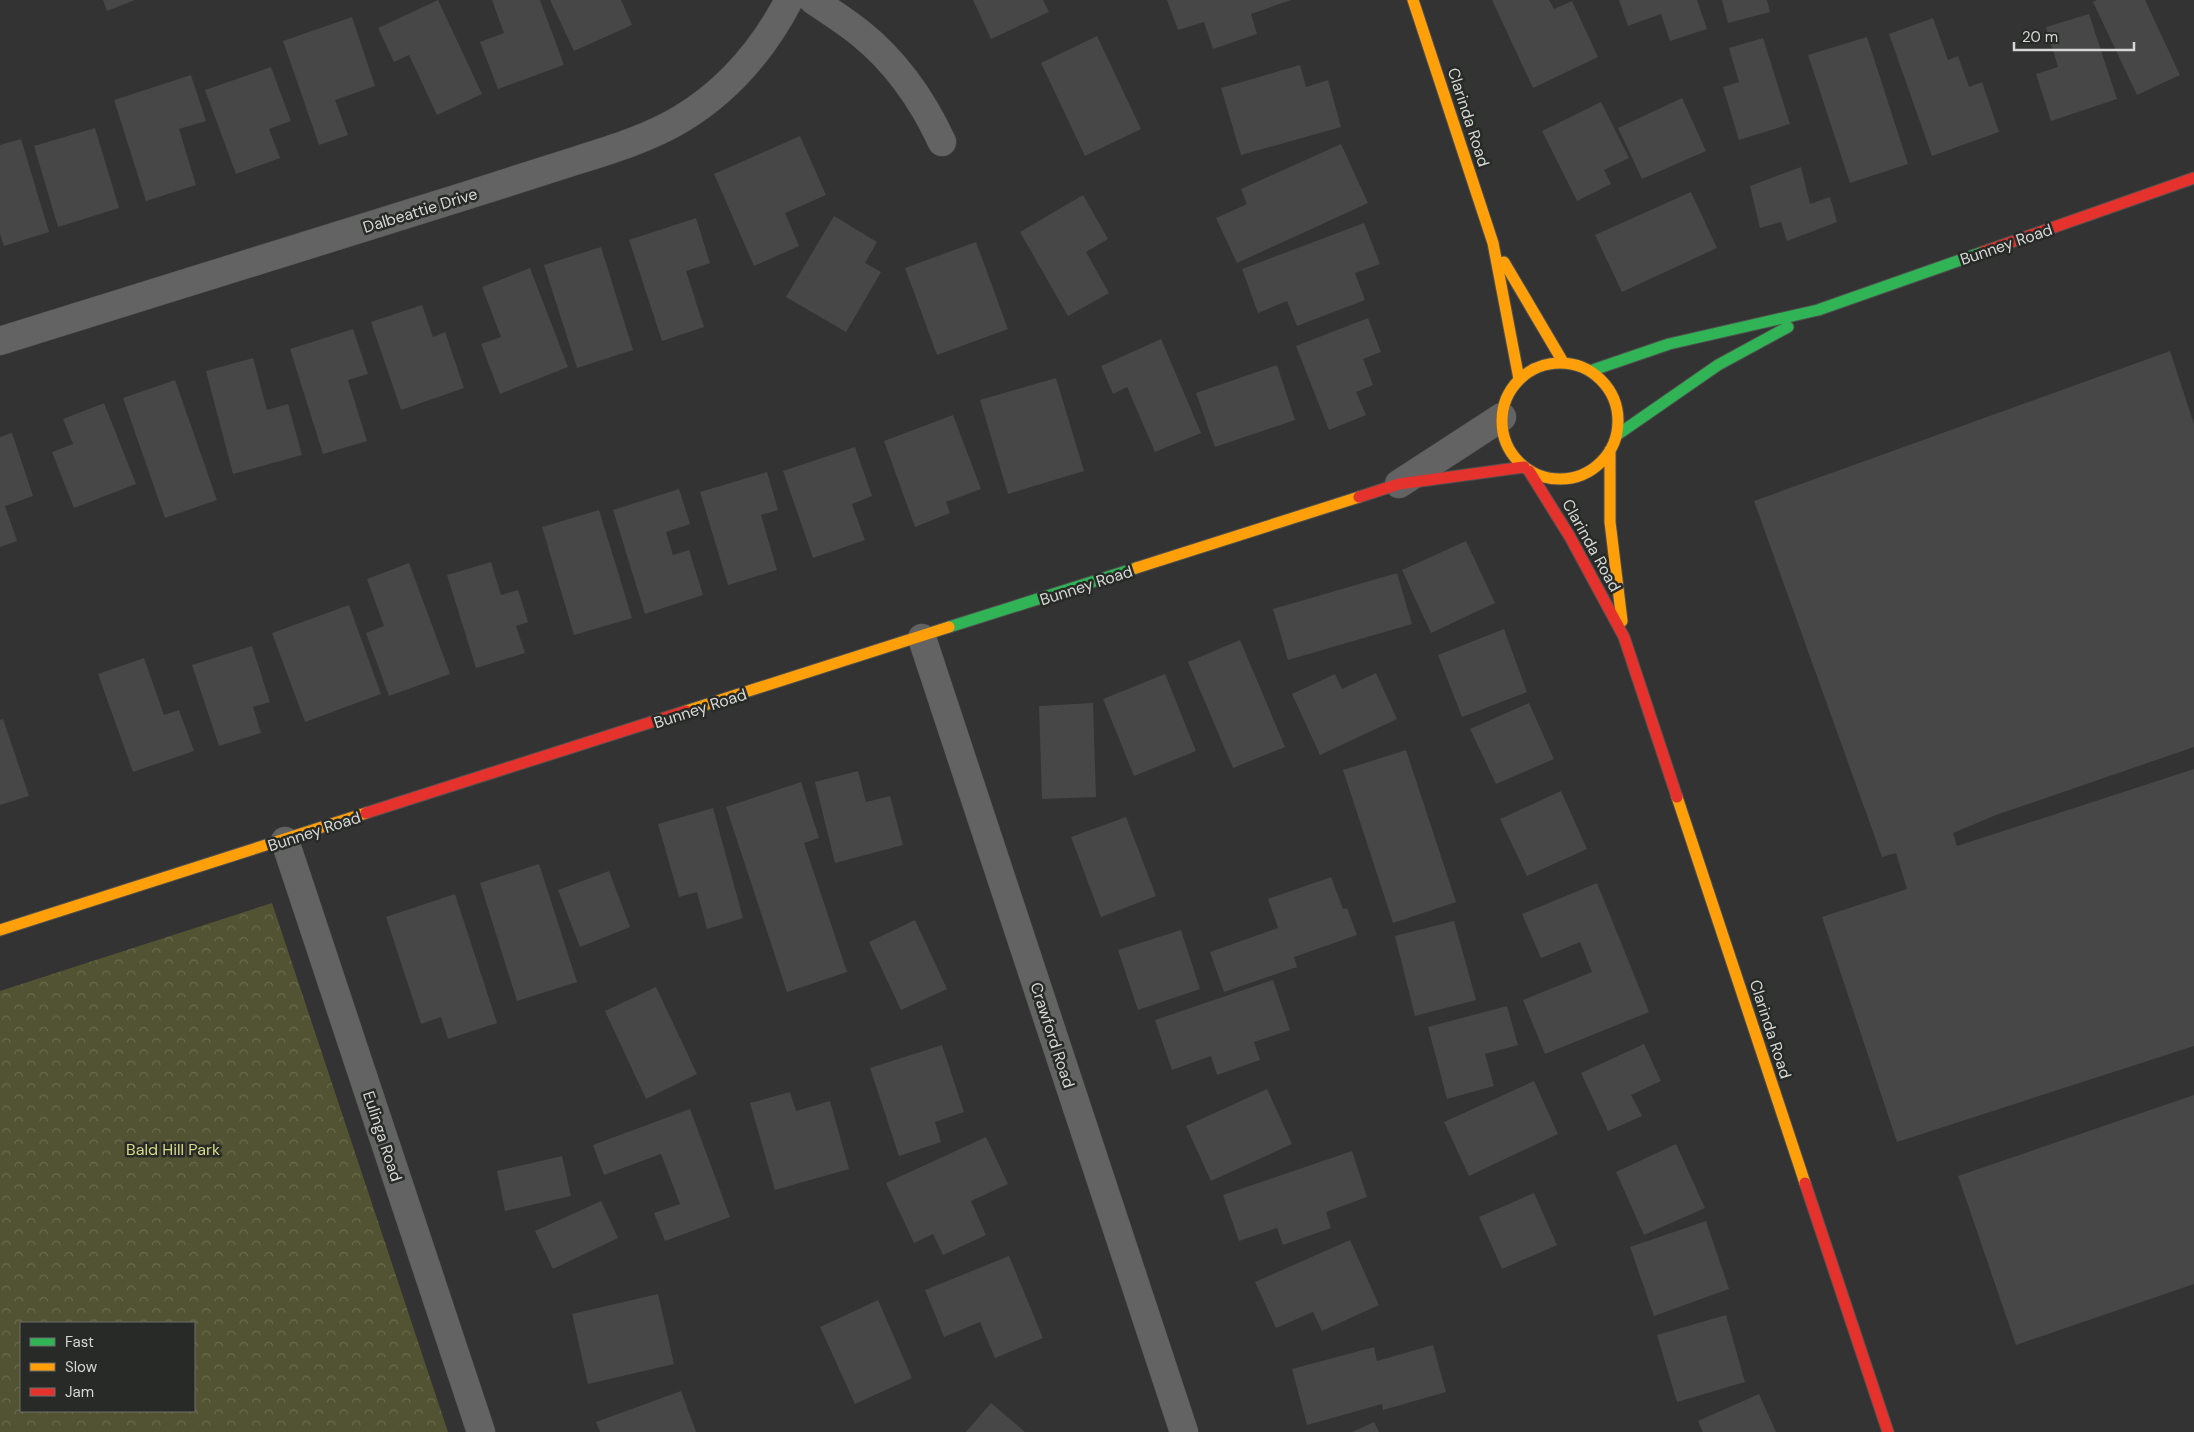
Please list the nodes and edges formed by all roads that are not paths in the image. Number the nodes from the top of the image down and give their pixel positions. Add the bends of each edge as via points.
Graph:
1 (789, 0) edge
2 (813, 0) edge
3 (1413, 0) edge
4 (942, 142) dead end
5 (2194, 178) edge
6 (1493, 243) junction
7 (1818, 310) junction
8 (0, 341) edge
9 (1563, 362) junction
10 (1590, 371) junction
11 (1519, 379) junction
12 (1502, 417) junction
13 (1617, 435) junction
14 (1610, 450) junction
15 (1527, 469) junction
16 (1399, 484) junction
17 (1624, 637) junction
18 (922, 638) junction
19 (284, 840) junction
20 (0, 930) edge
21 (481, 1432) edge
22 (1184, 1432) edge
23 (1888, 1432) edge

1 - 8 street, Dalbeattie Drive via 754,56 731,81 707,102 653,134 451,201
2 - 4 street via 860,34 892,64 929,115
3 - 6 street, Clarinda Road
5 - 7 street, Bunney Road
6 - 9 street, Clarinda Road
6 - 11 street, Clarinda Road
7 - 10 street, Bunney Road via 1669,344
7 - 13 street, Bunney Road via 1718,365
9 - 10 street
9 - 11 street via 1532,369
10 - 13 street via 1604,382 1614,398 1619,417
11 - 12 street via 1504,403
12 - 15 street via 1503,436 1512,453
12 - 16 street, Bunney Road
13 - 14 street
14 - 15 street via 1598,465 1565,479 1546,478
14 - 17 street, Clarinda Road via 1610,522
15 - 16 street, Bunney Road
15 - 17 street, Clarinda Road via 1570,537
16 - 18 street, Bunney Road
17 - 23 street, Clarinda Road
18 - 19 street, Bunney Road
18 - 22 street, Crawford Road
19 - 20 street, Bunney Road
19 - 21 street, Eulinga Road

